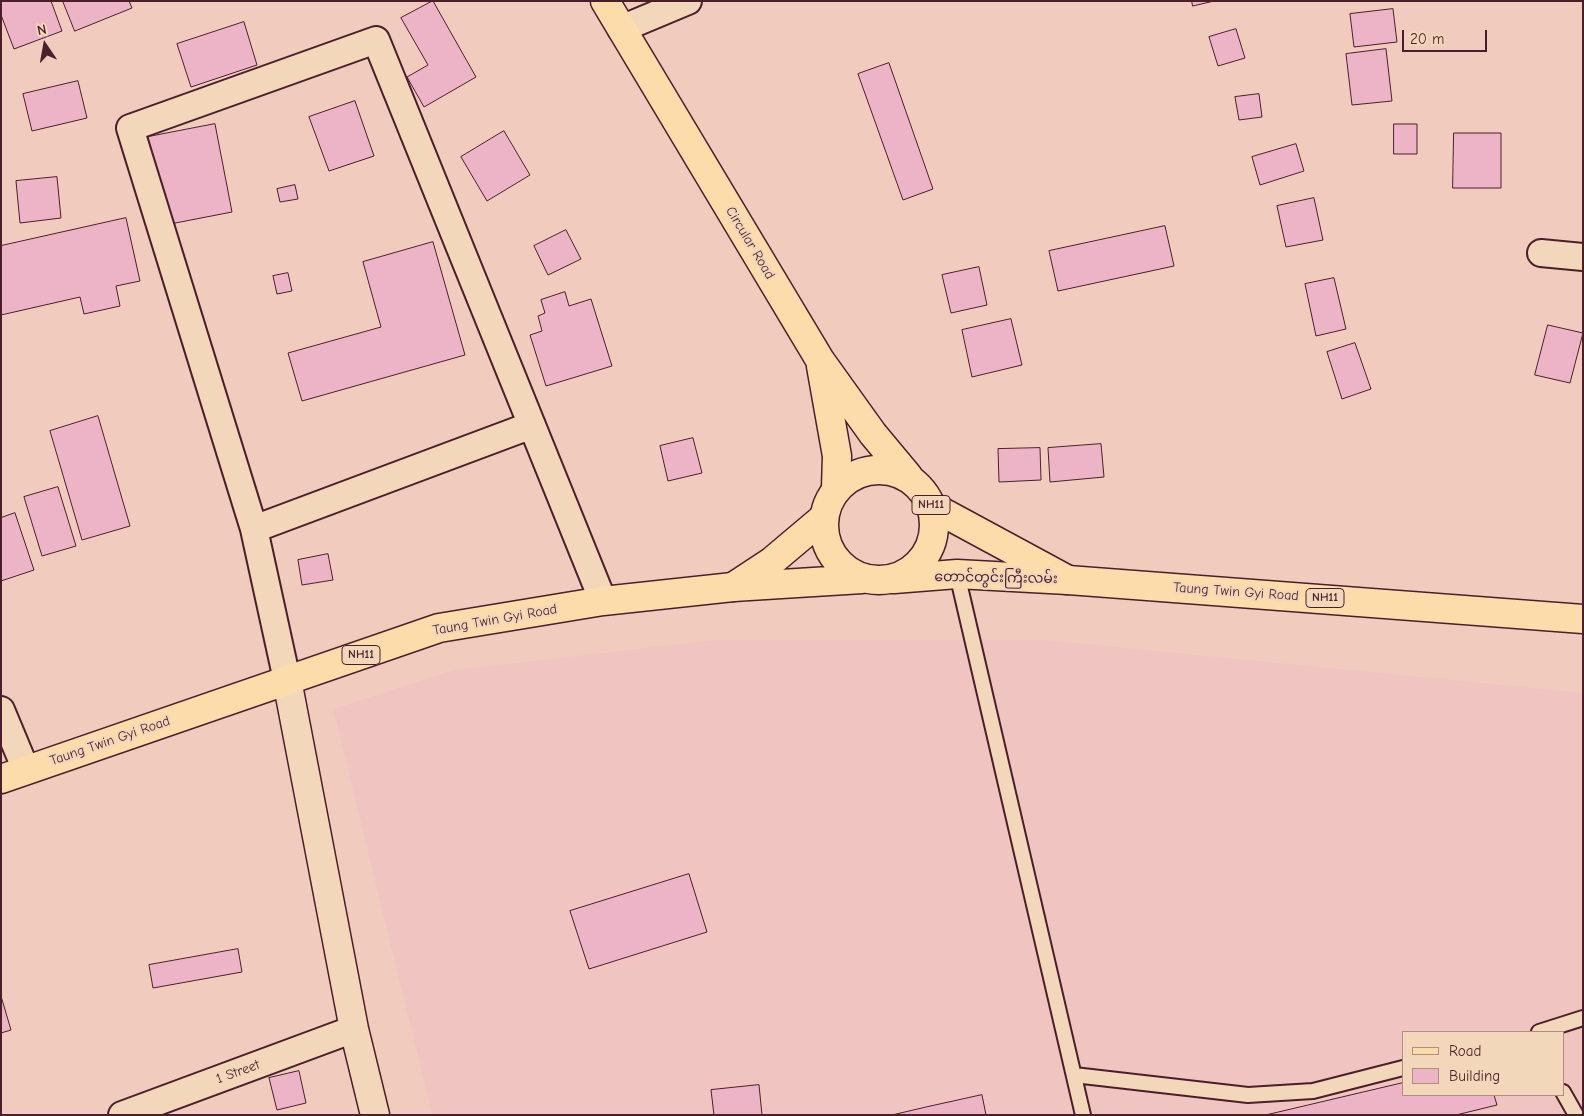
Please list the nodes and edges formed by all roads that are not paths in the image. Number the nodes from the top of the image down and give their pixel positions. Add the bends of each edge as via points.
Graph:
1 (605, 1) edge
2 (688, 1) edge
3 (621, 29) junction
4 (1541, 253) dead end
5 (1583, 257) edge
6 (820, 360) junction
7 (532, 425) junction
8 (908, 476) junction
9 (836, 488) junction
10 (933, 508) junction
11 (822, 519) junction
12 (254, 529) junction
13 (957, 574) junction
14 (862, 579) junction
15 (894, 579) junction
16 (1068, 580) junction
17 (733, 587) junction
18 (603, 601) junction
19 (1583, 619) edge
20 (287, 680) junction
21 (1, 710) edge
22 (14, 774) edge
23 (1583, 1018) edge
24 (354, 1029) junction
25 (1542, 1031) edge
26 (1402, 1068) edge
27 (1074, 1075) junction
28 (1564, 1094) edge
29 (122, 1115) edge
30 (375, 1115) edge
31 (1083, 1115) edge
32 (1576, 1115) edge

1 - 3 main road, Circular Road
2 - 3 street
3 - 6 main road, Circular Road
4 - 5 street
6 - 8 main road, Circular Road
6 - 9 main road via 837,456
7 - 12 street
7 - 12 street via 376,40 130,128
7 - 18 street
8 - 9 main road, NH11 via 883,469 857,473
8 - 10 main road, NH11 via 923,490
9 - 11 main road
10 - 15 main road, NH11 via 934,537 920,563
10 - 16 main road
11 - 14 main road via 825,545 840,566
11 - 17 main road via 771,562
12 - 20 street
13 - 15 main road, တောင်တွင်းကြီးလမ်း / NH11
13 - 16 main road, တောင်တွင်းကြီးလမ်း / NH11
13 - 27 lane
14 - 15 main road, NH11
14 - 17 main road, Taung Twin Gyi Road / NH11
16 - 19 main road, Taung Twin Gyi Road / NH11
17 - 18 main road, Taung Twin Gyi Road / NH11
18 - 20 main road, Taung Twin Gyi Road / NH11 via 439,628
20 - 22 main road, Taung Twin Gyi Road / NH11
20 - 24 street
21 - 22 street
23 - 25 lane
24 - 29 street, 1 Street
24 - 30 street
26 - 27 lane via 1313,1091 1248,1095
27 - 31 lane
28 - 32 lane

